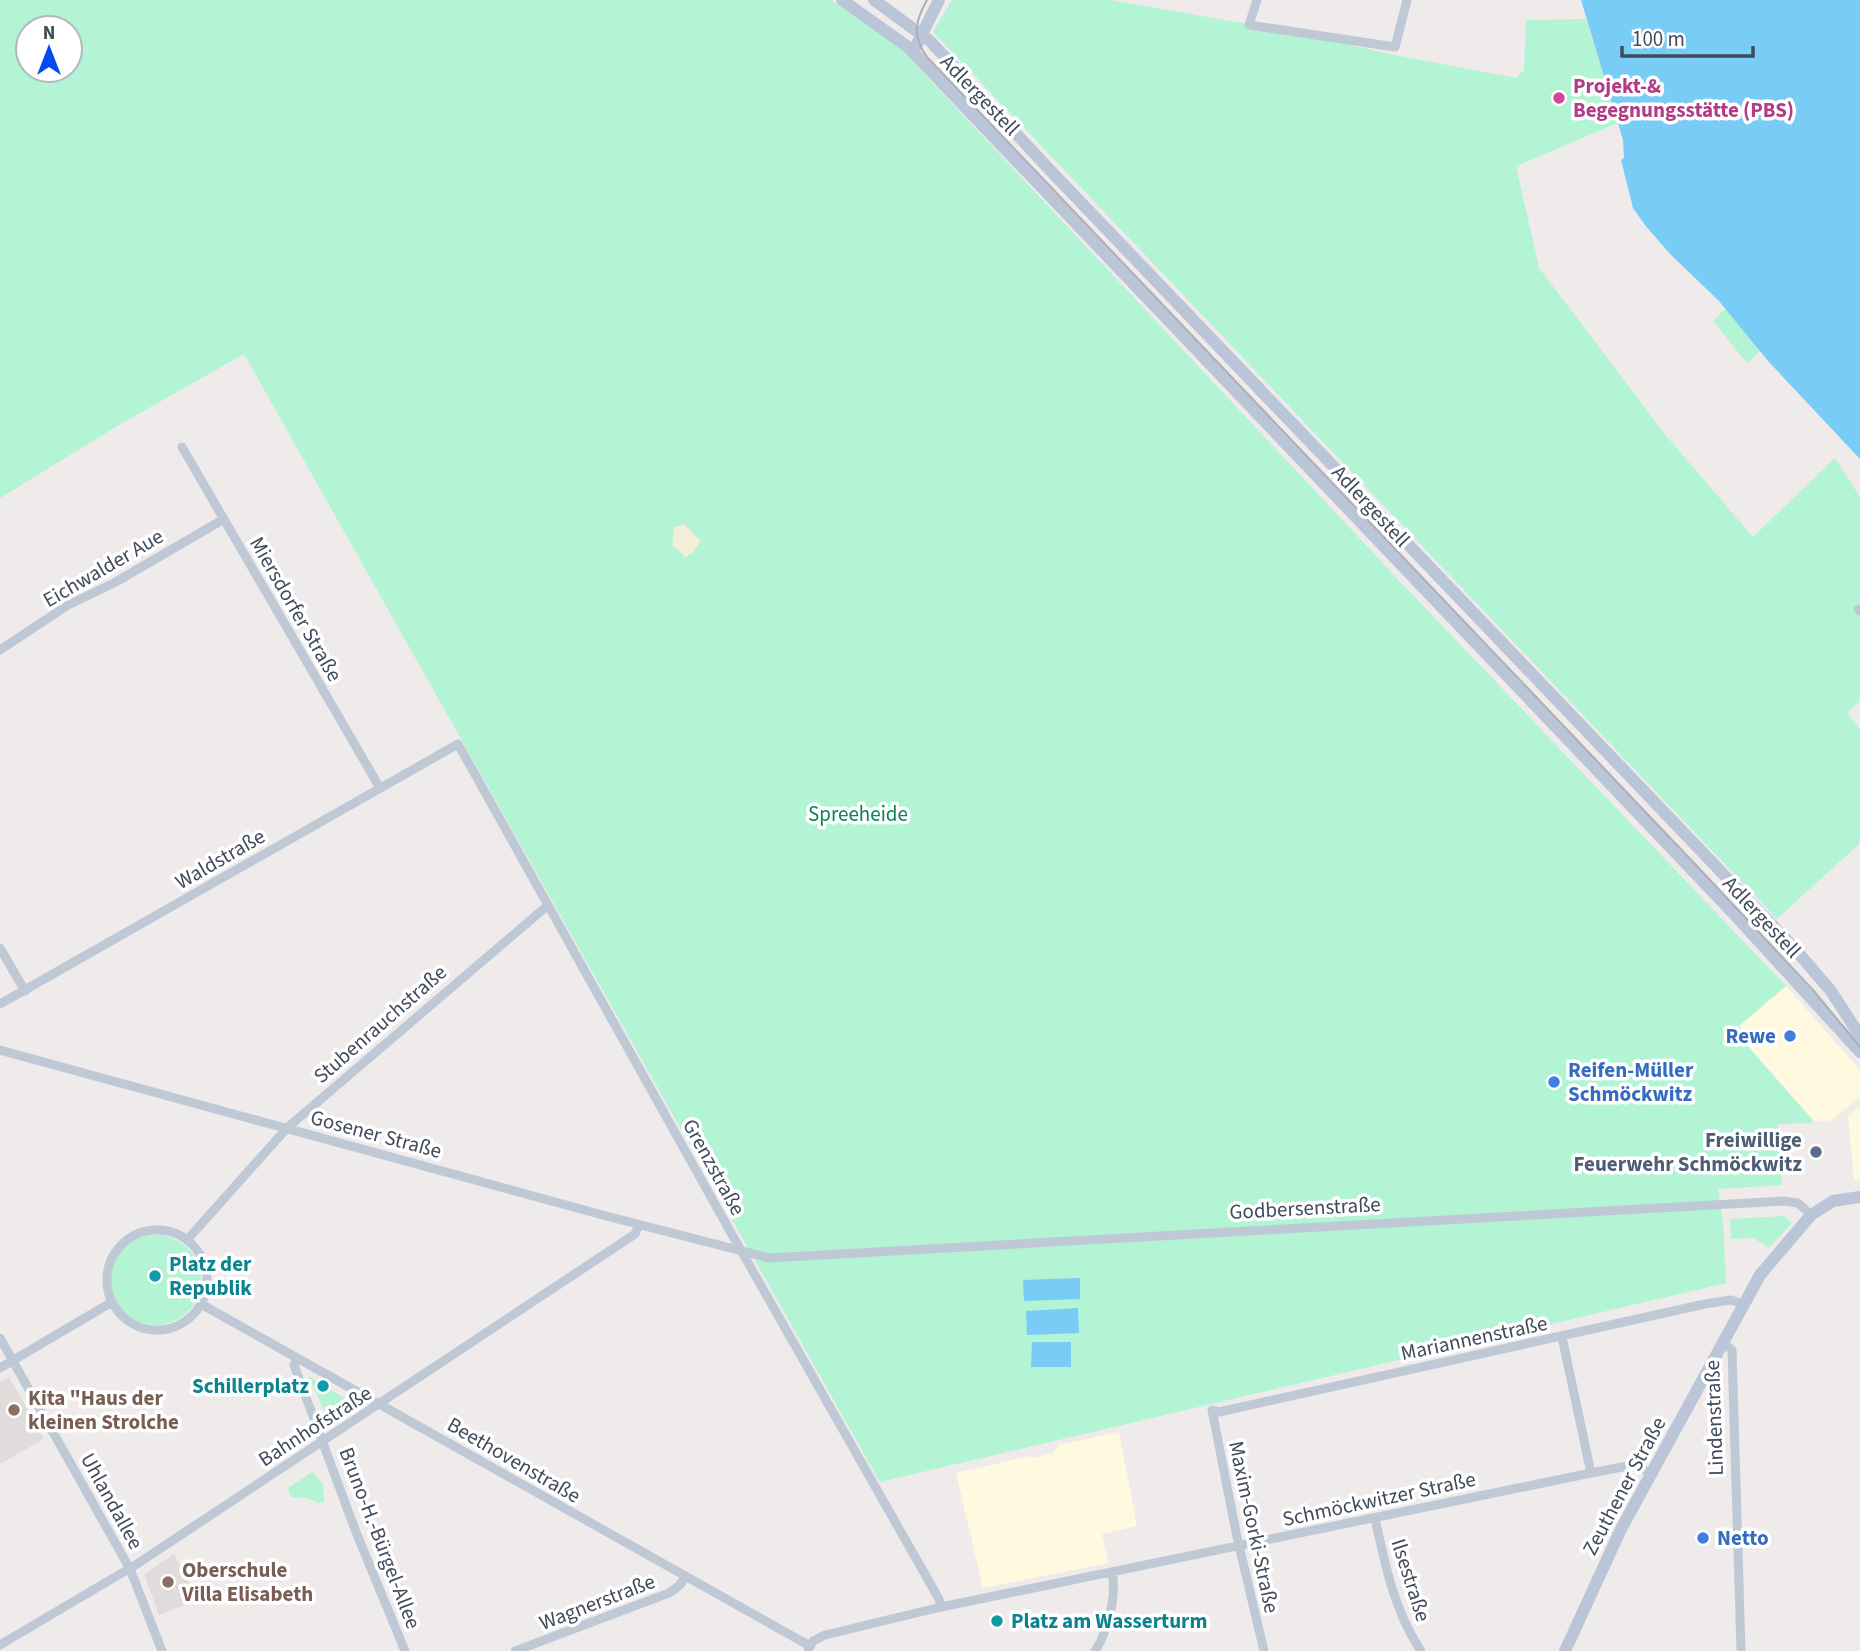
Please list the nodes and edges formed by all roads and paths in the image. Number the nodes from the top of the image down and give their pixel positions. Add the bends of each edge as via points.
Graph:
1 (842, 0) edge
2 (874, 0) edge
3 (939, 0) edge
4 (1257, 0) edge
5 (1407, 0) edge
6 (922, 33) junction
7 (913, 52) junction
8 (182, 447) dead end
9 (224, 519) junction
10 (0, 650) edge
11 (458, 744) joint
12 (380, 788) junction
13 (547, 906) junction
14 (0, 948) edge
15 (25, 991) junction
16 (0, 1004) edge
17 (1857, 1035) edge
18 (0, 1049) edge
19 (1860, 1052) edge
20 (287, 1128) junction
21 (1860, 1198) edge
22 (1811, 1215) junction
23 (639, 1224) junction
24 (187, 1240) junction
25 (743, 1253) junction
26 (112, 1302) junction
27 (201, 1304) junction
28 (1743, 1304) junction
29 (1562, 1337) junction
30 (0, 1338) edge
31 (1723, 1343) junction
32 (297, 1359) junction
33 (13, 1361) junction
34 (0, 1368) edge
35 (380, 1404) junction
36 (1212, 1410) joint
37 (323, 1441) junction
38 (1591, 1473) junction
39 (1651, 1473) junction
40 (1375, 1518) junction
41 (1241, 1551) junction
42 (130, 1569) junction
43 (1112, 1572) junction
44 (685, 1577) junction
45 (941, 1607) junction
46 (0, 1644) edge
47 (809, 1648) edge
48 (162, 1651) edge
49 (405, 1651) edge
50 (515, 1651) edge
51 (1095, 1651) edge
52 (1264, 1651) edge
53 (1421, 1651) edge
54 (1565, 1651) edge
55 (1741, 1651) edge

1 - 7 main road, Adlergestell
2 - 6 main road, Adlergestell
3 - 6 main road
4 - 5 street via 1249,25 1395,47
6 - 7 main road
6 - 17 main road, Adlergestell via 1784,938 1831,991
7 - 17 main road, Adlergestell via 1735,915
8 - 9 street, Miersdorfer Straße
9 - 10 street, Eichwalder Aue via 68,605
9 - 12 street, Miersdorfer Straße
11 - 12 street, Waldstraße
11 - 13 street, Grenzstraße
12 - 15 street, Waldstraße
13 - 20 street, Stubenrauchstraße
13 - 25 street, Grenzstraße
14 - 15 street
15 - 16 street, Waldstraße
17 - 19 main road, Adlergestell
18 - 20 street, Gosener Straße
20 - 23 street, Gosener Straße
20 - 24 street, Stubenrauchstraße
21 - 22 main road via 1833,1201
22 - 25 street, Godbersenstraße via 1798,1203 1783,1201 779,1258
22 - 28 main road, Lindenstraße via 1774,1257
23 - 25 street, Gosener Straße
23 - 35 street, Bahnhofstraße via 635,1234
24 - 26 street via 153,1230 122,1244 108,1270
24 - 27 street via 201,1256 206,1273
25 - 45 street, Grenzstraße
26 - 27 street via 127,1320 154,1330 184,1322
26 - 33 street
27 - 32 street, Beethovenstraße
28 - 29 street, Mariannenstraße via 1731,1300
28 - 31 main road, Lindenstraße
29 - 36 street, Mariannenstraße
29 - 38 street
30 - 33 street, Uhlandallee
31 - 39 main road, Zeuthener Straße
31 - 55 street, Lindenstraße via 1732,1350
32 - 35 street, Beethovenstraße
32 - 37 street, Bruno-H.-Bürgel-Allee via 294,1366
33 - 34 street
33 - 42 street, Uhlandallee
35 - 37 street, Bahnhofstraße
35 - 44 street, Beethovenstraße
36 - 41 street, Maxim-Gorki-Straße
37 - 42 street, Bahnhofstraße
37 - 49 street, Bruno-H.-Bürgel-Allee
38 - 39 street, Schmöckwitzer Straße via 1633,1465
38 - 40 street, Schmöckwitzer Straße
39 - 54 main road, Zeuthener Straße
40 - 41 street, Schmöckwitzer Straße
40 - 53 street, Ilsestraße via 1395,1600
41 - 43 street, Schmöckwitzer Straße
41 - 52 street, Maxim-Gorki-Straße
42 - 46 street, Bahnhofstraße
42 - 48 street, Uhlandallee
43 - 45 street, Schmöckwitzer Straße
43 - 51 street via 1110,1612
44 - 47 street, Beethovenstraße
44 - 50 street, Wagnerstraße via 669,1593
45 - 47 street, Schmöckwitzer Straße via 832,1632

